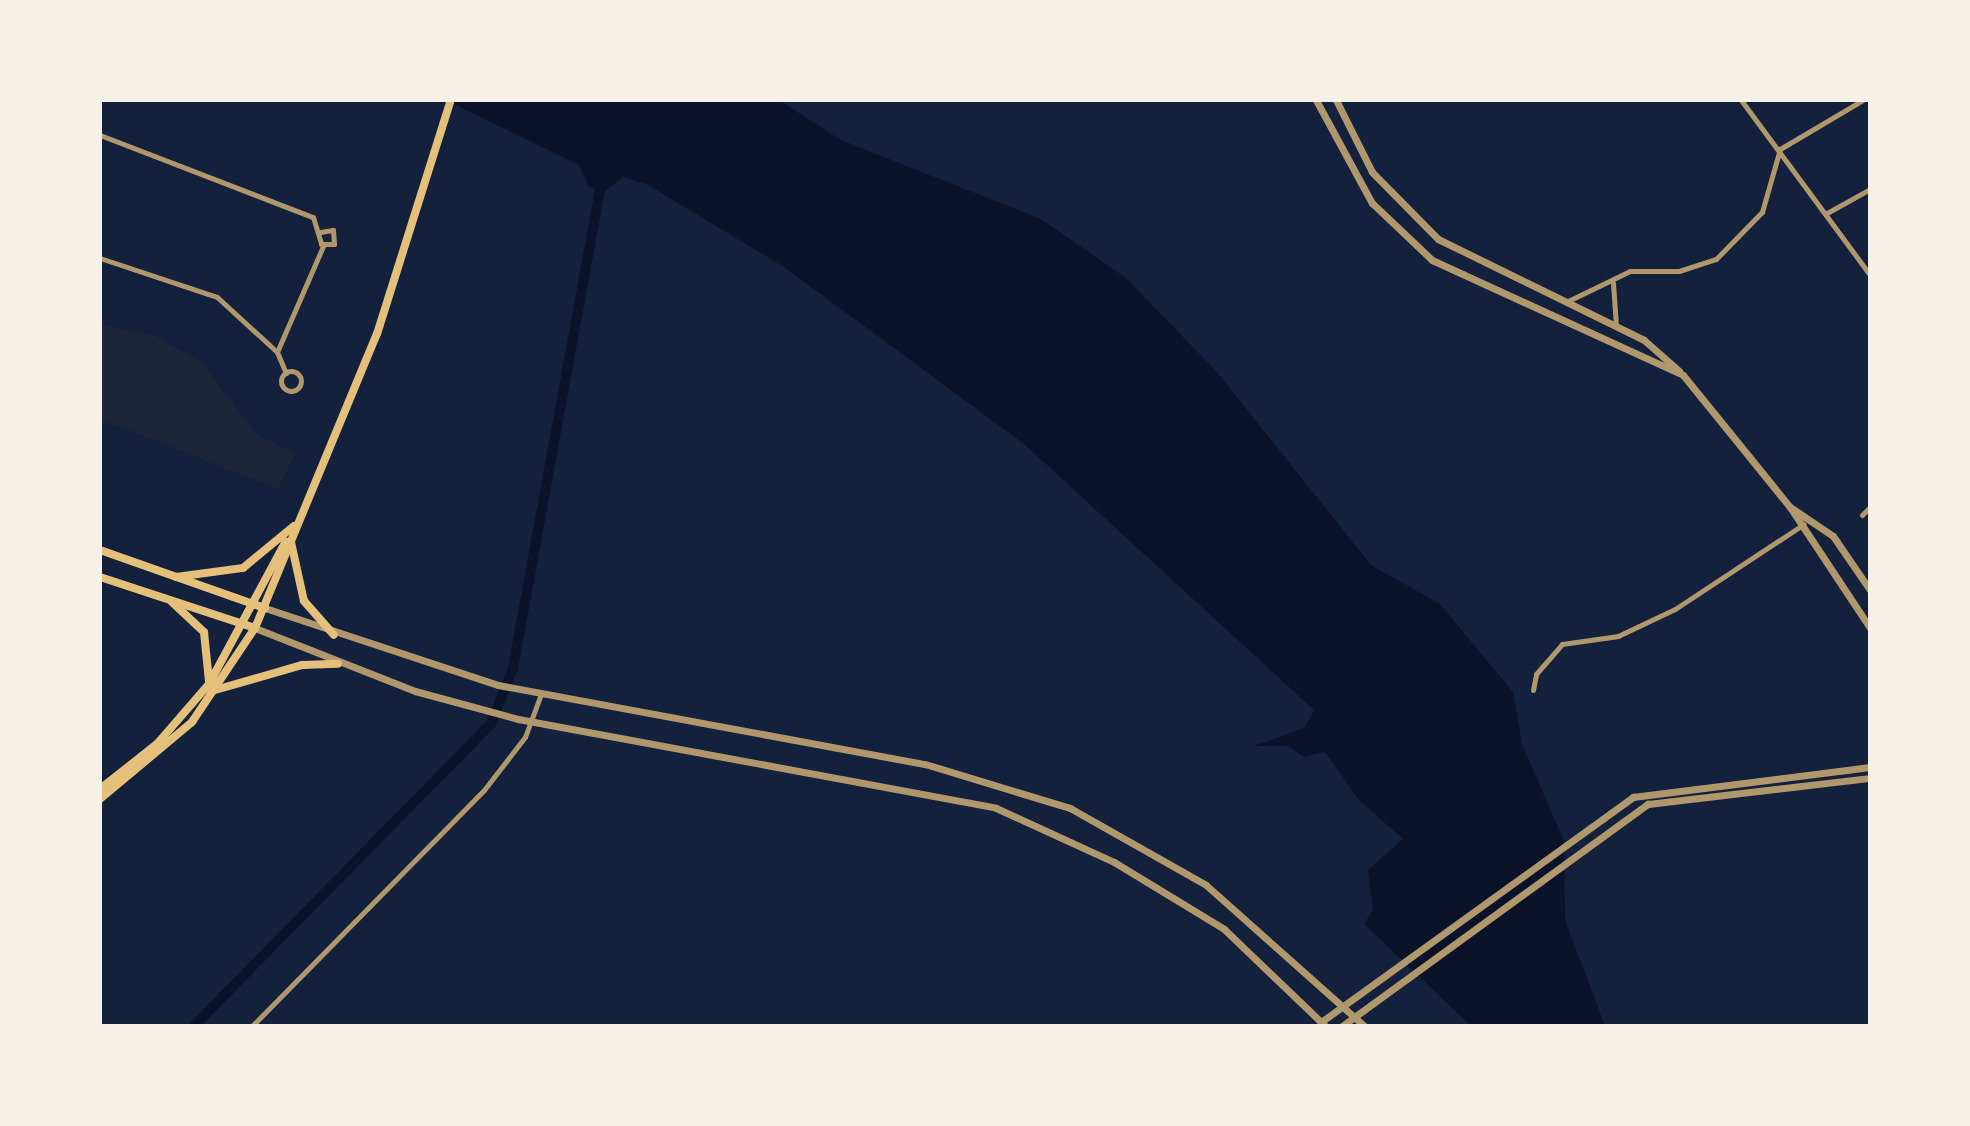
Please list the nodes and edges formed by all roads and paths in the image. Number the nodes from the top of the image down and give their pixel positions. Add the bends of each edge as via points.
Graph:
1 (448, 100) edge
2 (1316, 100) edge
3 (1336, 100) edge
4 (1741, 100) edge
5 (1863, 100) edge
6 (100, 135) edge
7 (1780, 149) junction
8 (422, 184) junction
9 (1870, 189) edge
10 (1827, 213) junction
11 (320, 232) junction
12 (323, 246) junction
13 (100, 258) edge
14 (1870, 275) edge
15 (1613, 282) junction
16 (1566, 302) junction
17 (1616, 326) junction
18 (277, 352) junction
19 (286, 373) dead end
20 (1683, 375) junction
21 (1790, 507) junction
22 (1870, 507) edge
23 (1862, 515) dead end
24 (1810, 518) junction
25 (1802, 525) junction
26 (294, 526) junction
27 (291, 542) junction
28 (100, 550) edge
29 (100, 577) edge
30 (176, 577) junction
31 (1870, 590) edge
32 (172, 602) junction
33 (260, 606) junction
34 (245, 626) junction
35 (255, 628) junction
36 (1870, 628) edge
37 (334, 635) junction
38 (338, 664) junction
39 (212, 687) junction
40 (1533, 690) dead end
41 (541, 694) junction
42 (534, 721) junction
43 (1870, 767) edge
44 (1870, 778) edge
45 (100, 789) edge
46 (100, 799) edge
47 (1343, 1006) junction
48 (1354, 1017) junction
49 (1323, 1024) edge
50 (252, 1026) edge
51 (1342, 1026) edge
52 (1364, 1026) edge

1 - 8 main road
2 - 20 street via 1366,195 1432,260
3 - 16 street via 1372,172 1421,225 1474,262
4 - 7 street
5 - 7 street
6 - 11 street via 313,217
7 - 10 street
7 - 15 street via 1762,212 1732,248 1698,267 1630,271
8 - 26 main road via 361,373
8 - 27 main road via 377,334
9 - 10 street
10 - 14 street
11 - 12 street
11 - 12 street via 337,235
12 - 18 street
13 - 18 street via 201,288
15 - 16 street
15 - 17 street
16 - 17 street
17 - 20 street
18 - 19 street
20 - 21 street
21 - 24 street
21 - 25 street
22 - 23 street
24 - 25 street
24 - 31 street via 1833,536
25 - 36 street
25 - 40 street via 1675,609 1618,636 1562,644 1536,674
26 - 30 main road via 243,568
26 - 33 main road
27 - 33 main road
27 - 37 main road via 304,601
28 - 30 main road
29 - 32 main road
30 - 33 main road
32 - 34 main road
32 - 39 main road via 204,632
33 - 34 main road
33 - 35 main road
33 - 37 street
34 - 35 main road
34 - 39 main road
35 - 38 street
35 - 39 main road
37 - 41 street
38 - 39 main road via 302,665
38 - 42 street
39 - 45 main road via 165,737
39 - 46 main road via 165,749
41 - 42 street
41 - 47 street via 925,764 1070,808 1206,885
42 - 49 street via 996,808 1114,862 1224,929
42 - 50 street via 476,799
43 - 47 street via 1647,792
44 - 48 street via 1648,804
47 - 48 street
47 - 49 street
48 - 51 street
48 - 52 street

